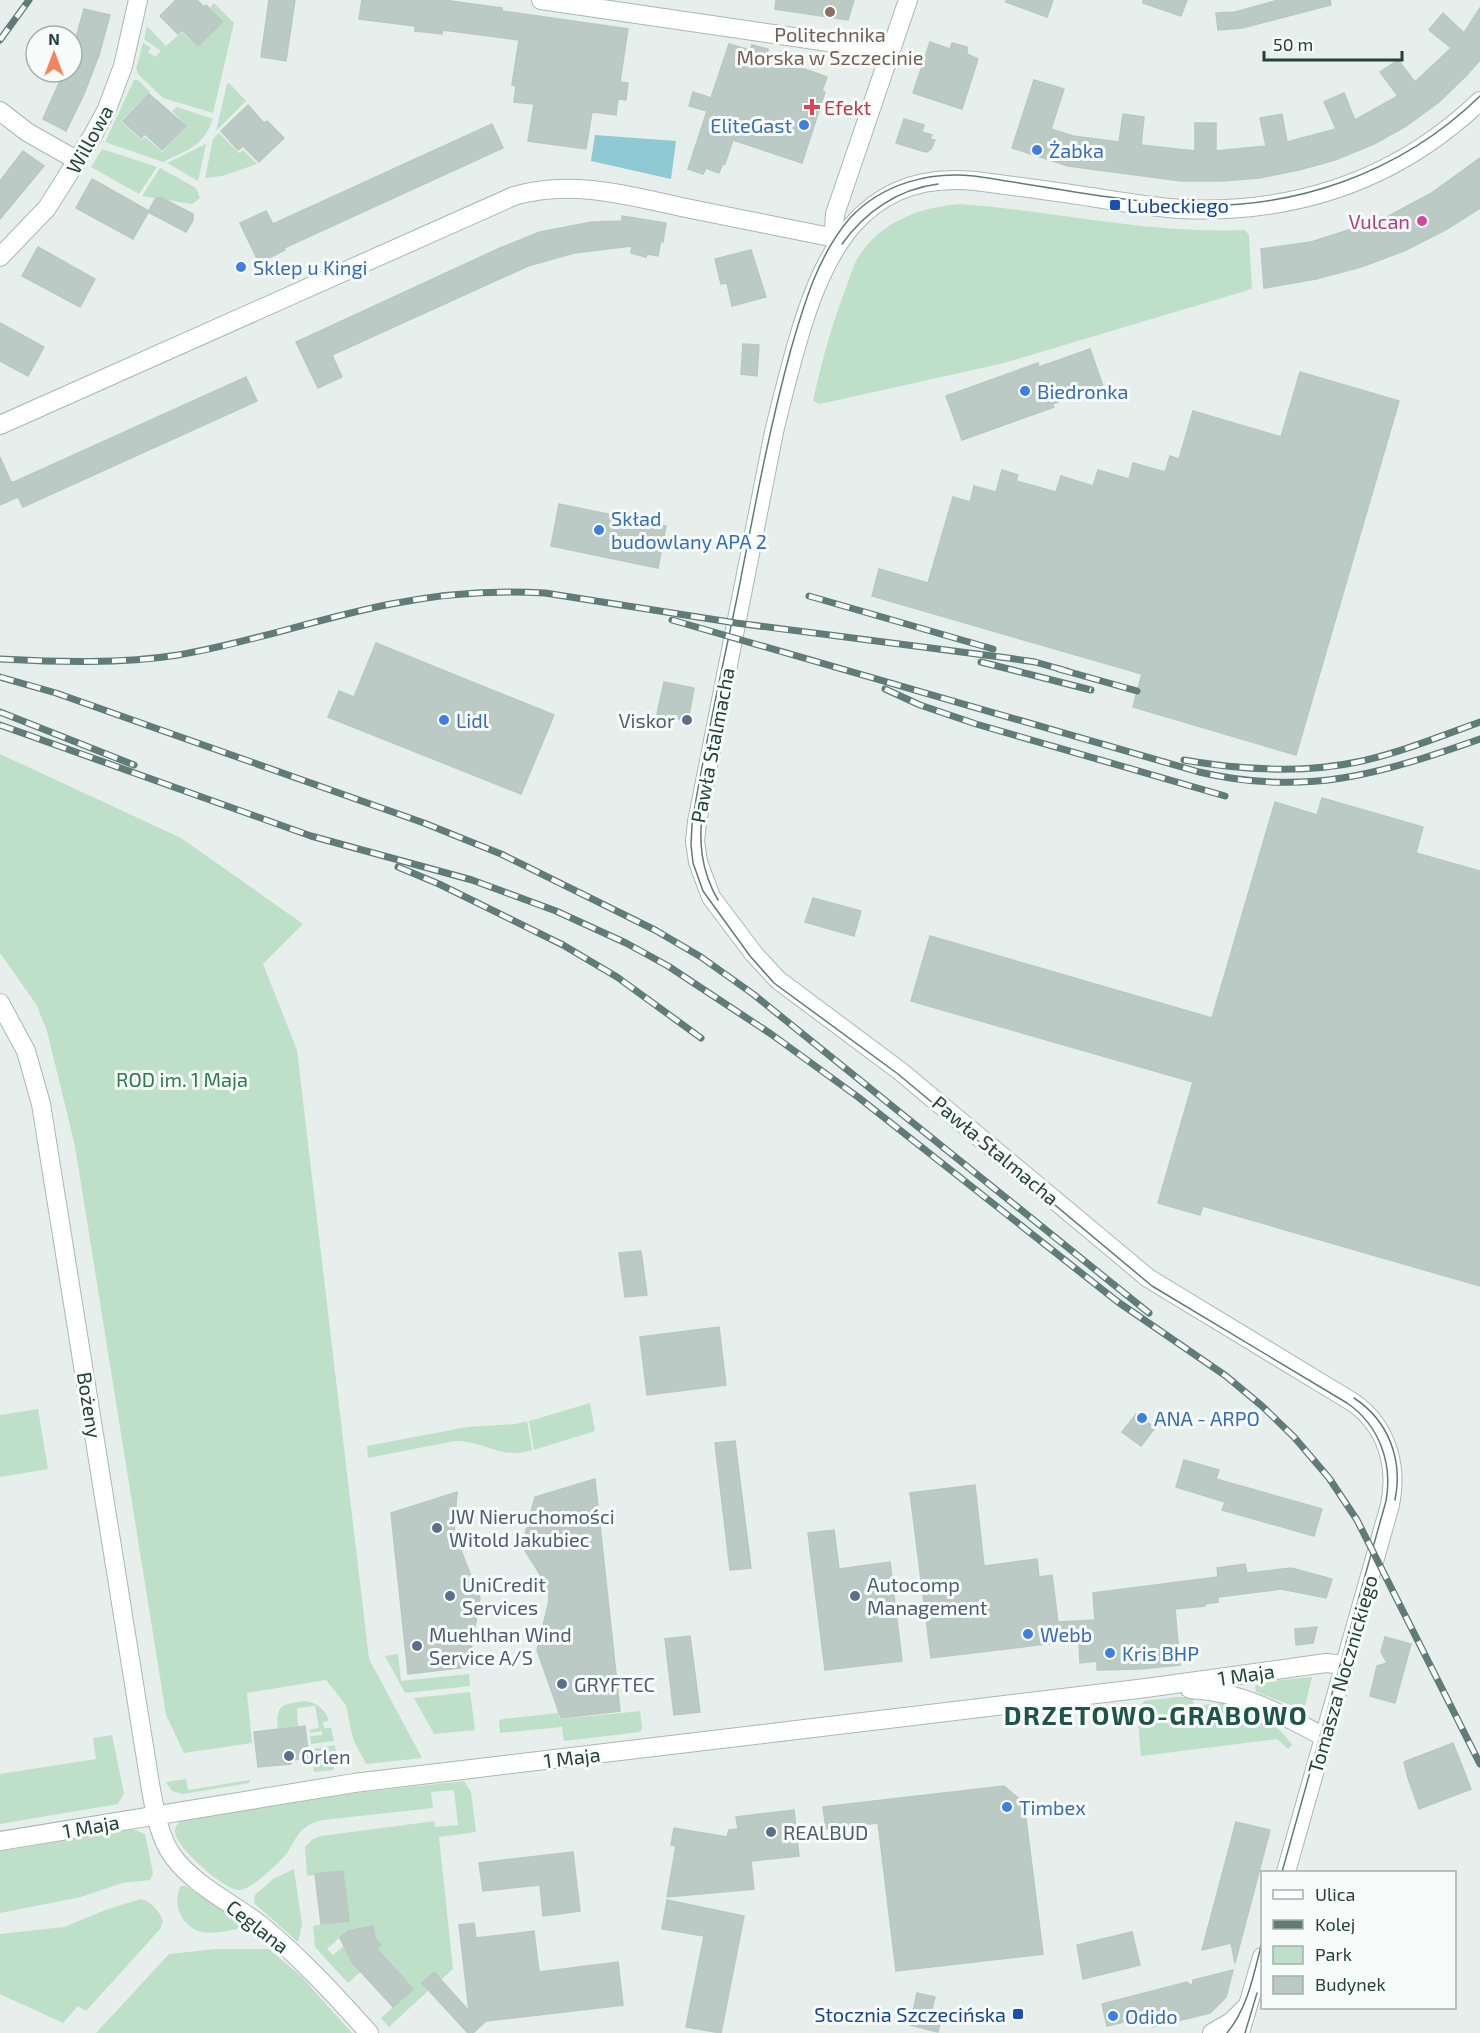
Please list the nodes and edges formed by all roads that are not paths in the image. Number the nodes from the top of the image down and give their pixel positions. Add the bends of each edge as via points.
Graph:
1 (138, 0) edge
2 (541, 0) edge
3 (908, 0) edge
4 (890, 51) junction
5 (1480, 101) edge
6 (0, 111) edge
7 (78, 161) junction
8 (840, 239) junction
9 (0, 257) edge
10 (0, 425) edge
11 (0, 1004) edge
12 (1393, 1475) joint
13 (1345, 1665) junction
14 (1146, 1688) junction
15 (1324, 1737) junction
16 (156, 1815) junction
17 (0, 1841) edge
18 (1286, 1871) edge
19 (1261, 1964) edge
20 (1250, 2001) junction
21 (369, 2033) edge
22 (1212, 2033) edge
23 (1240, 2033) edge

1 - 7 street, Willowa via 115,90
2 - 4 street
3 - 4 street
4 - 8 street via 835,214 834,230
5 - 8 street, Pawła Stalmacha via 1439,136 1398,163 1349,185 1300,198 1234,208 1183,209 975,181 937,180 908,186 883,198 857,218
6 - 7 street via 27,132
7 - 9 street, Willowa via 46,208
8 - 10 street via 607,192 566,188 531,191
8 - 12 street, Pawła Stalmacha via 809,304 774,432 697,816 696,852 704,881 723,915 778,980 900,1071 1138,1270 1359,1407 1385,1440
11 - 16 street, Bożeny via 26,1052 41,1104
12 - 13 street, Tomasza Nocznickiego via 1390,1505
13 - 14 street, 1 Maja via 1326,1663
13 - 15 street, Tomasza Nocznickiego
14 - 15 street, 1 Maja via 1196,1689 1237,1696
14 - 16 street, 1 Maja via 366,1782
15 - 18 street, Tomasza Nocznickiego
16 - 17 street, 1 Maja
16 - 21 street, Ceglana via 167,1847 183,1866 287,1947
19 - 20 street
20 - 22 street via 1236,2018
20 - 23 street

